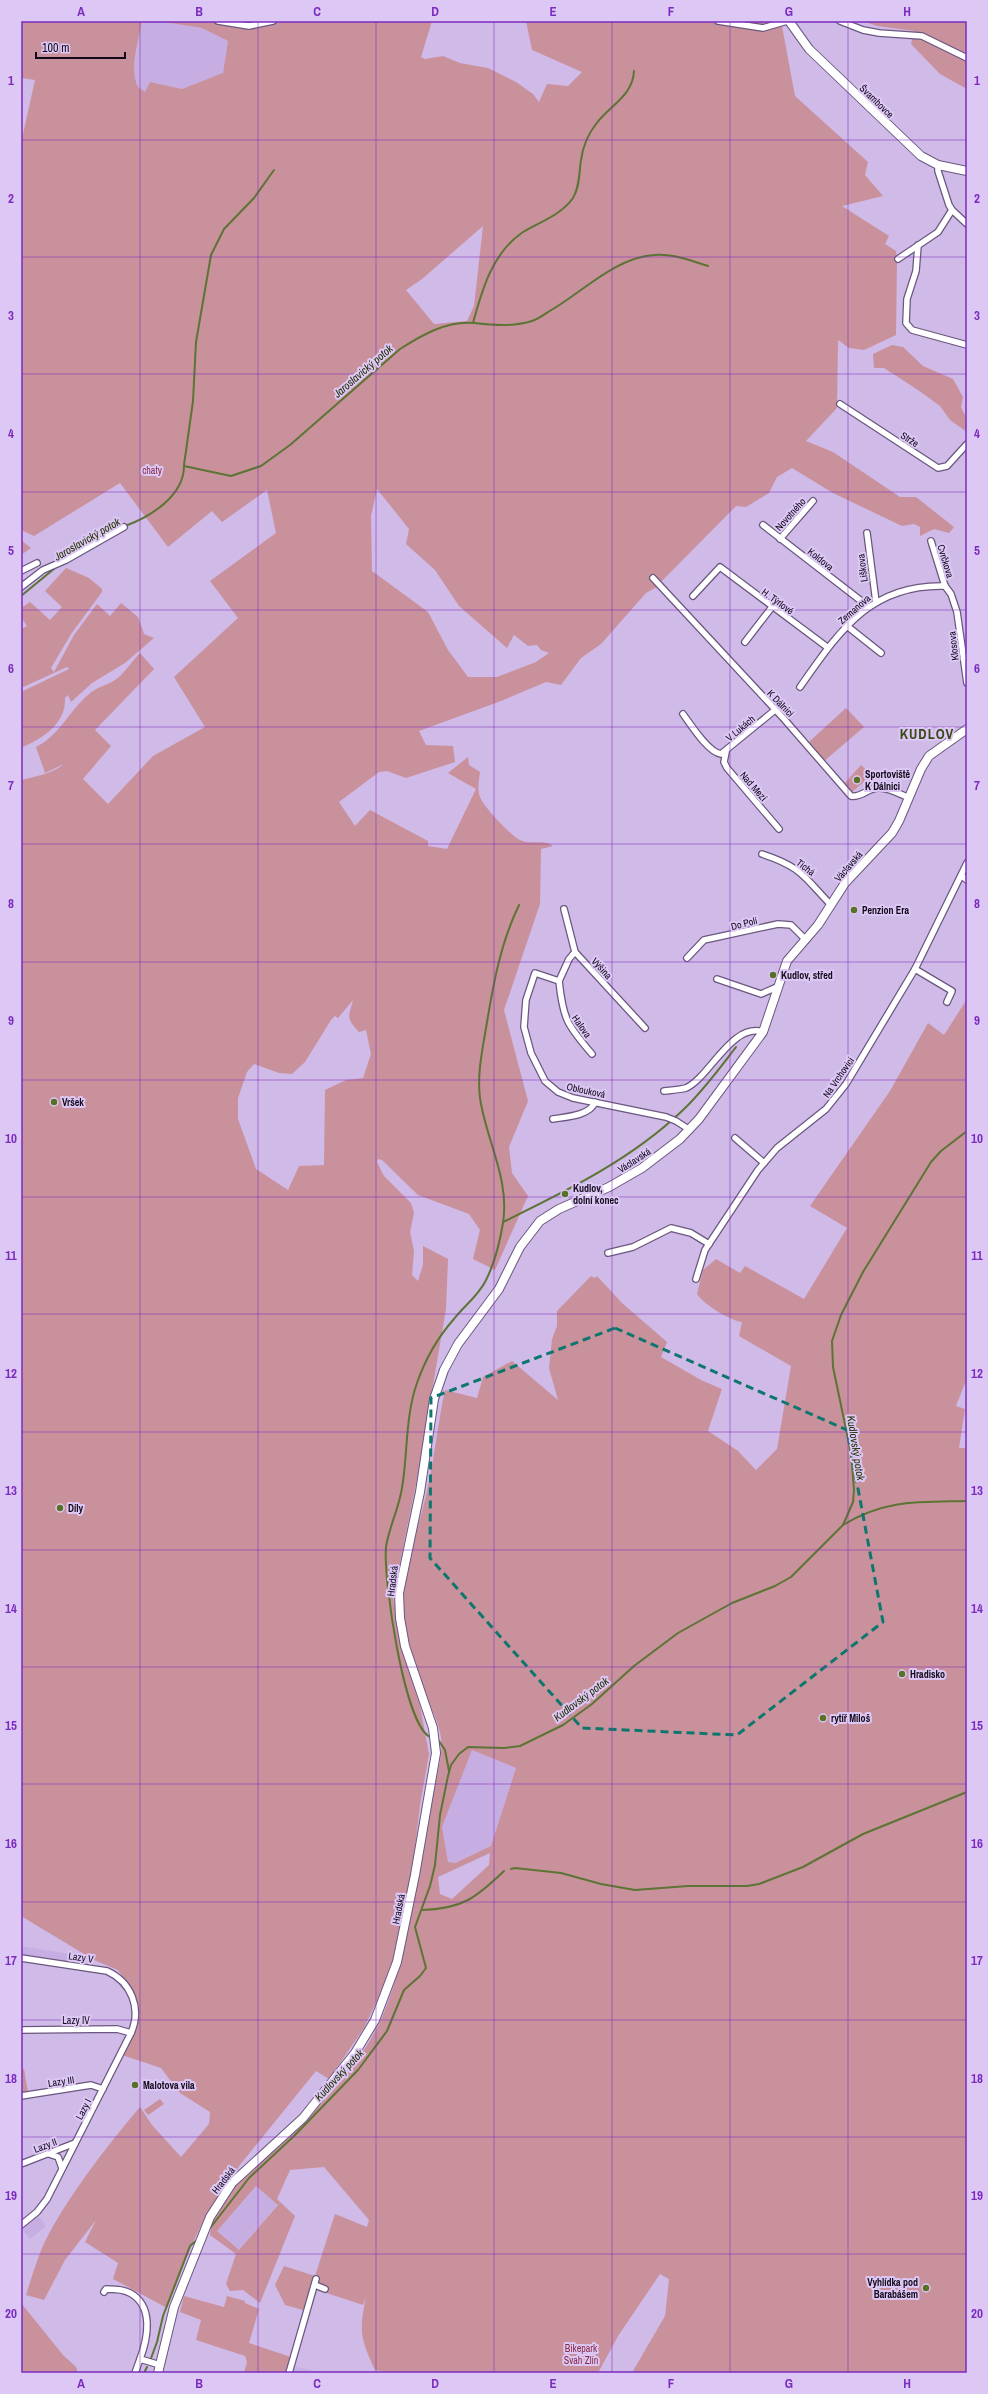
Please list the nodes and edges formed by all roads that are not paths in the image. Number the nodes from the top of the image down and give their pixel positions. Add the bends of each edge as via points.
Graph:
1 (218, 21) edge
2 (273, 21) edge
3 (718, 21) edge
4 (788, 21) edge
5 (840, 21) edge
6 (967, 58) edge
7 (938, 165) junction
8 (967, 171) edge
9 (952, 210) junction
10 (967, 224) edge
11 (918, 245) junction
12 (898, 259) dead end
13 (967, 345) edge
14 (840, 404) dead end
15 (967, 444) edge
16 (813, 501) dead end
17 (763, 525) dead end
18 (124, 527) dead end
19 (867, 533) dead end
20 (780, 539) junction
21 (930, 541) dead end
22 (37, 563) dead end
23 (21, 571) edge
24 (653, 578) dead end
25 (944, 586) junction
26 (21, 587) edge
27 (693, 596) dead end
28 (876, 602) junction
29 (772, 607) junction
30 (869, 607) junction
31 (847, 626) junction
32 (745, 642) dead end
33 (827, 647) junction
34 (882, 653) dead end
35 (967, 683) edge
36 (800, 687) dead end
37 (775, 710) junction
38 (683, 714) dead end
39 (967, 729) edge
40 (726, 752) junction
41 (909, 798) junction
42 (779, 829) dead end
43 (762, 854) dead end
44 (967, 863) edge
45 (962, 876) junction
46 (967, 880) edge
47 (831, 905) junction
48 (564, 909) dead end
49 (806, 940) junction
50 (576, 952) junction
51 (687, 958) dead end
52 (915, 969) junction
53 (717, 979) dead end
54 (558, 981) junction
55 (777, 987) junction
56 (947, 1002) dead end
57 (645, 1028) dead end
58 (763, 1032) junction
59 (592, 1054) dead end
60 (664, 1091) dead end
61 (595, 1102) junction
62 (553, 1119) dead end
63 (690, 1130) junction
64 (735, 1138) dead end
65 (764, 1163) junction
66 (709, 1244) junction
67 (608, 1253) dead end
68 (696, 1279) dead end
69 (439, 1384) joint
70 (21, 1958) edge
71 (130, 1991) joint
72 (21, 2030) edge
73 (131, 2033) junction
74 (103, 2089) junction
75 (21, 2096) edge
76 (75, 2143) junction
77 (47, 2154) junction
78 (21, 2164) edge
79 (62, 2168) junction
80 (21, 2225) edge
81 (316, 2279) dead end
82 (314, 2285) junction
83 (325, 2289) dead end
84 (104, 2292) dead end
85 (140, 2359) junction
86 (157, 2367) edge
87 (135, 2373) edge
88 (289, 2373) edge

1 - 2 street via 249,26
3 - 4 street via 763,28
4 - 7 street, Švambovce via 808,49 867,106 921,156
5 - 6 street via 862,30 922,36
7 - 8 street, Švambovce
7 - 9 street via 940,179
9 - 10 street
9 - 11 street via 942,228
11 - 12 street
11 - 13 street via 916,271 906,298 906,323 912,330
14 - 15 street, Strže via 938,468 947,466
16 - 20 street, Novotného
17 - 20 street, Koldova
18 - 26 street via 43,570
19 - 28 street, Liškova
20 - 30 street, Koldova
21 - 25 street, Cvrčkova
22 - 23 street
24 - 37 street, K Dálnici
25 - 28 street, Zemanova via 897,591
25 - 35 street, Klosova via 951,594 957,612
27 - 29 street, H. Týrlové via 720,567
28 - 30 street, Zemanova
29 - 32 street
29 - 33 street, H. Týrlové
30 - 31 street, Zemanova
31 - 33 street, Zemanova
31 - 34 street
33 - 36 street, Zemanova
37 - 40 street, V Lukách
37 - 41 street, K Dálnici via 851,796 856,797 877,788 884,788
38 - 40 street, V Lukách via 716,753
39 - 41 street, Václavská via 929,756
40 - 42 street, Nad Mezí via 724,762 727,768
41 - 47 street, Václavská via 892,833 845,883
43 - 47 street, Tichá via 797,869 814,884
44 - 45 street, Na Vrchovici
45 - 46 street
45 - 52 street, Na Vrchovici
47 - 49 street, Václavská
48 - 50 street, Výšina
49 - 51 street, Do Polí via 791,925 778,924 704,940
49 - 55 street, Václavská via 785,964
50 - 54 street via 569,959
50 - 57 street, Výšina
52 - 56 street via 952,991
52 - 65 street, Na Vrchovici via 846,1084 826,1109 777,1148
53 - 55 street via 761,994
54 - 59 street, Halova via 563,1014 569,1026
54 - 61 street, Oblouková via 535,973 524,1010 526,1039 539,1072 551,1087 566,1096
55 - 58 street, Václavská
58 - 60 street via 753,1031 739,1038 686,1088
58 - 63 street, Václavská
61 - 62 street via 584,1112
61 - 63 street, Oblouková via 666,1117 676,1120
63 - 69 street, Václavská via 671,1147 631,1174 602,1191 559,1209 540,1222 520,1247 499,1289 458,1344
64 - 65 street
65 - 66 street, Na Vrchovici
66 - 67 street via 691,1233 671,1228 633,1247
66 - 68 street, Na Vrchovici
69 - 86 street, Hradská via 399,1593 405,1646 433,1728 436,1753 415,1875 396,1962 375,2020 355,2053 303,2118 232,2183 203,2231 174,2307
70 - 71 street, Lazy V via 102,1969 116,1976
71 - 73 street, Lazy I via 136,2012
72 - 73 street, Lazy IV via 117,2029
73 - 74 street, Lazy I
74 - 75 street, Lazy III via 91,2085
74 - 76 street, Lazy I
76 - 77 street, Lazy II
76 - 79 street, Lazy I
77 - 78 street, Lazy II
77 - 79 street via 58,2157
79 - 80 street, Lazy I via 42,2207
81 - 82 street
82 - 83 street
82 - 88 street
84 - 85 street via 106,2289 130,2292 144,2309 148,2331
85 - 86 street
85 - 87 street

